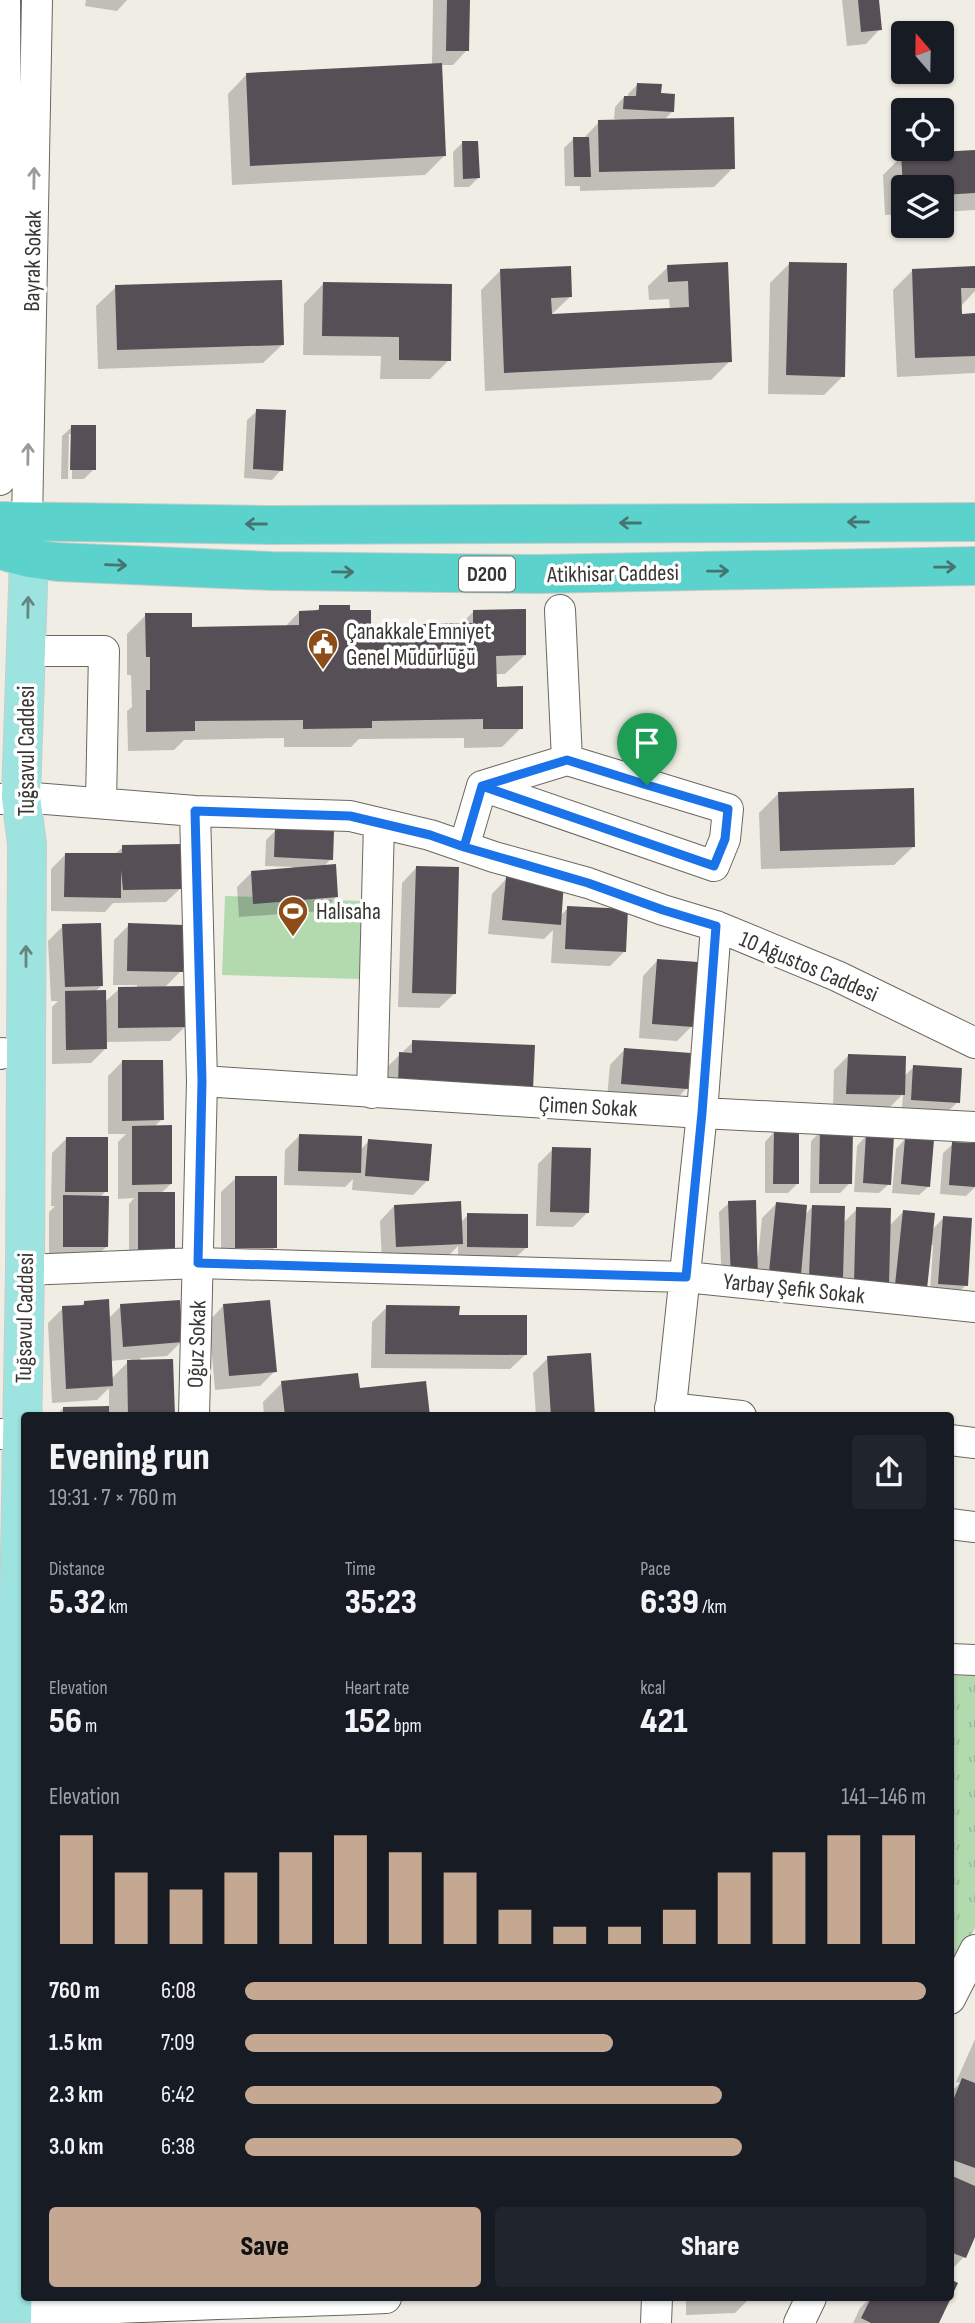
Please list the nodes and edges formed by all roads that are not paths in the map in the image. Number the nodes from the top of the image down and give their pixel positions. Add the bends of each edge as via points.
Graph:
1 (5, 0) edge
2 (37, 0) edge
3 (0, 480) edge
4 (975, 522) edge
5 (14, 538) edge
6 (975, 566) edge
7 (559, 610) dead end
8 (27, 651) junction
9 (567, 760) junction
10 (482, 786) junction
11 (11, 798) edge
12 (101, 803) junction
13 (195, 811) junction
14 (379, 823) junction
15 (464, 847) junction
16 (0, 914) edge
17 (716, 926) junction
18 (975, 1043) edge
19 (2, 1054) edge
20 (202, 1081) junction
21 (372, 1093) junction
22 (702, 1113) junction
23 (975, 1127) edge
24 (198, 1263) junction
25 (25, 1270) junction
26 (686, 1277) junction
27 (975, 1307) edge
28 (24, 1412) edge
29 (194, 1412) edge
30 (670, 1412) edge
31 (1, 1434) edge
32 (954, 1440) edge
33 (975, 1443) edge
34 (0, 1492) edge
35 (954, 1524) edge
36 (975, 1527) edge
37 (21, 1647) edge
38 (954, 1660) edge
39 (975, 1660) edge
40 (975, 1950) edge
41 (954, 1991) edge
42 (334, 2301) edge
43 (657, 2301) edge
44 (810, 2301) edge
45 (194, 2309) edge
46 (12, 2318) edge
47 (656, 2323) edge
48 (799, 2323) edge

1 - 3 street, Bayrak Sokak
5 -> 2 street, Bayrak Sokak
4 -> 5 highway, D200 via 270,525
5 -> 6 highway, Atikhisar Caddesi / D200 via 58,562 271,571 539,575
8 -> 5 main road, Tuğsavul Caddesi
7 - 9 street
8 - 11 main road, Tuğsavul Caddesi
8 - 12 street via 104,651
9 - 10 street
9 - 10 street via 728,809 725,839 714,866
10 - 15 street
11 - 12 street, 10 Ağustos Caddesi
25 -> 11 main road, Tuğsavul Caddesi via 27,844
12 - 13 street, 10 Ağustos Caddesi
13 - 14 street, 10 Ağustos Caddesi via 350,816
13 - 20 street, Oğuz Sokak
14 - 15 street, 10 Ağustos Caddesi
14 - 21 street
15 - 17 street, 10 Ağustos Caddesi
16 - 19 main road
17 - 18 street, 10 Ağustos Caddesi via 837,976
17 - 22 street
19 - 31 main road
20 - 21 street, Çimen Sokak
20 - 24 street, Oğuz Sokak
21 - 22 street, Çimen Sokak
22 - 23 street, Çimen Sokak
22 - 26 street
24 - 25 street, Yarbay Şefik Sokak
24 - 26 street, Yarbay Şefik Sokak
24 - 29 street, Oğuz Sokak
25 - 28 main road, Tuğsavul Caddesi
26 - 27 street, Yarbay Şefik Sokak
26 - 30 street
31 - 34 main road
32 - 33 street
35 - 36 street
37 - 46 main road, Tuğsavul Caddesi
38 - 39 street
40 - 41 street
42 - 45 street
43 - 47 street
44 - 48 street
45 - 46 street via 148,2305

